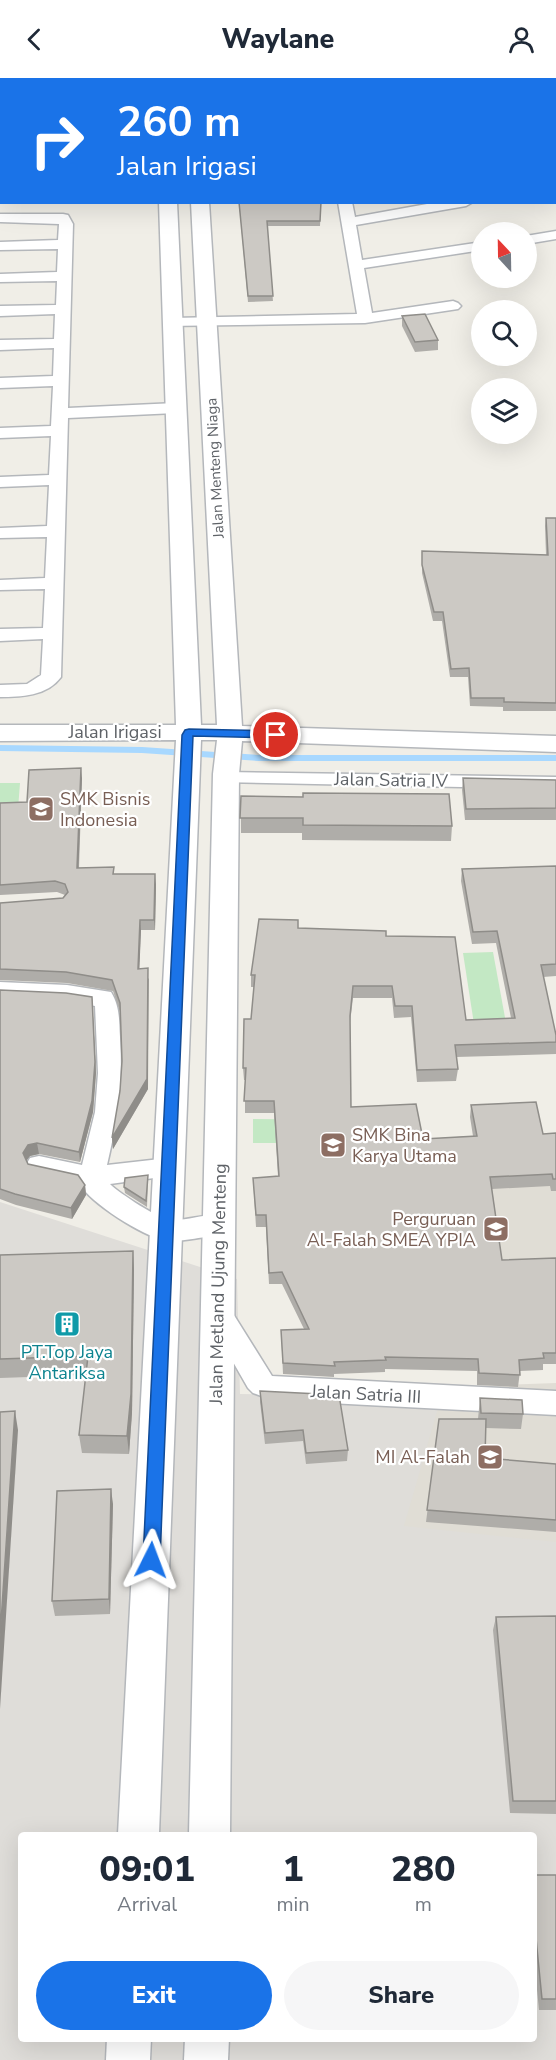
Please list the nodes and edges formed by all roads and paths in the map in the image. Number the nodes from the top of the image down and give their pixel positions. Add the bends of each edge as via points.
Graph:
1 (168, 204) edge
2 (200, 204) edge
3 (345, 204) edge
4 (454, 204) edge
5 (0, 218) edge
6 (348, 222) junction
7 (556, 235) edge
8 (537, 238) edge
9 (65, 244) junction
10 (0, 246) edge
11 (471, 248) edge
12 (356, 265) junction
13 (64, 276) junction
14 (0, 278) edge
15 (453, 306) dead end
16 (63, 309) junction
17 (0, 311) edge
18 (365, 318) junction
19 (207, 322) junction
20 (172, 323) junction
21 (62, 343) junction
22 (0, 345) edge
23 (61, 381) junction
24 (0, 383) edge
25 (176, 403) junction
26 (60, 408) junction
27 (59, 431) junction
28 (0, 433) edge
29 (58, 480) junction
30 (0, 482) edge
31 (56, 531) junction
32 (0, 533) edge
33 (55, 583) junction
34 (0, 585) edge
35 (53, 633) junction
36 (0, 635) edge
37 (0, 691) edge
38 (0, 733) edge
39 (188, 734) junction
40 (229, 735) junction
41 (556, 744) edge
42 (226, 776) junction
43 (556, 783) edge
44 (0, 990) edge
45 (39, 1165) edge
46 (169, 1167) junction
47 (92, 1177) junction
48 (219, 1224) junction
49 (166, 1232) junction
50 (218, 1311) junction
51 (556, 1403) edge
52 (139, 1832) edge
53 (210, 1832) edge
54 (129, 2042) edge
55 (207, 2042) edge
56 (129, 2060) edge
57 (206, 2060) edge

1 - 20 street, Jalan Menteng Niaga
2 - 19 street, Jalan Menteng Niaga
3 - 6 street
4 - 6 street
5 - 9 street via 63,218
6 - 12 street
7 - 8 street
9 - 10 street
9 - 13 street
11 - 12 street
12 - 18 street
13 - 14 street
13 - 16 street
15 - 18 street
16 - 17 street
16 - 21 street
18 - 19 street
19 - 20 street
19 - 40 street, Jalan Menteng Niaga
20 - 25 street, Jalan Menteng Niaga
21 - 22 street
21 - 23 street
23 - 24 street
23 - 26 street
25 - 26 street
25 - 39 street, Jalan Menteng Niaga
26 - 27 street
27 - 28 street
27 - 29 street
29 - 30 street
29 - 31 street
31 - 32 street
31 - 33 street
33 - 34 street
33 - 35 street
35 - 36 street
35 - 37 street via 51,677 43,686
38 - 39 street, Jalan Irigasi
39 - 40 street, Jalan Irigasi
39 - 46 street
40 - 41 street, Jalan Irigasi
40 - 42 street, Jalan Metland Ujung Menteng
42 - 43 street, Jalan Satria IV
42 - 48 street, Jalan Metland Ujung Menteng
44 - 47 street via 94,996 105,1002 107,1112
45 - 47 street
46 - 47 street
46 - 49 street
47 - 49 street via 93,1184 111,1201
48 - 49 street
48 - 50 street, Jalan Metland Ujung Menteng
49 - 52 street
50 - 51 street, Jalan Satria III via 258,1380 272,1388
50 - 53 street, Jalan Metland Ujung Menteng
54 - 56 street
55 - 57 street

